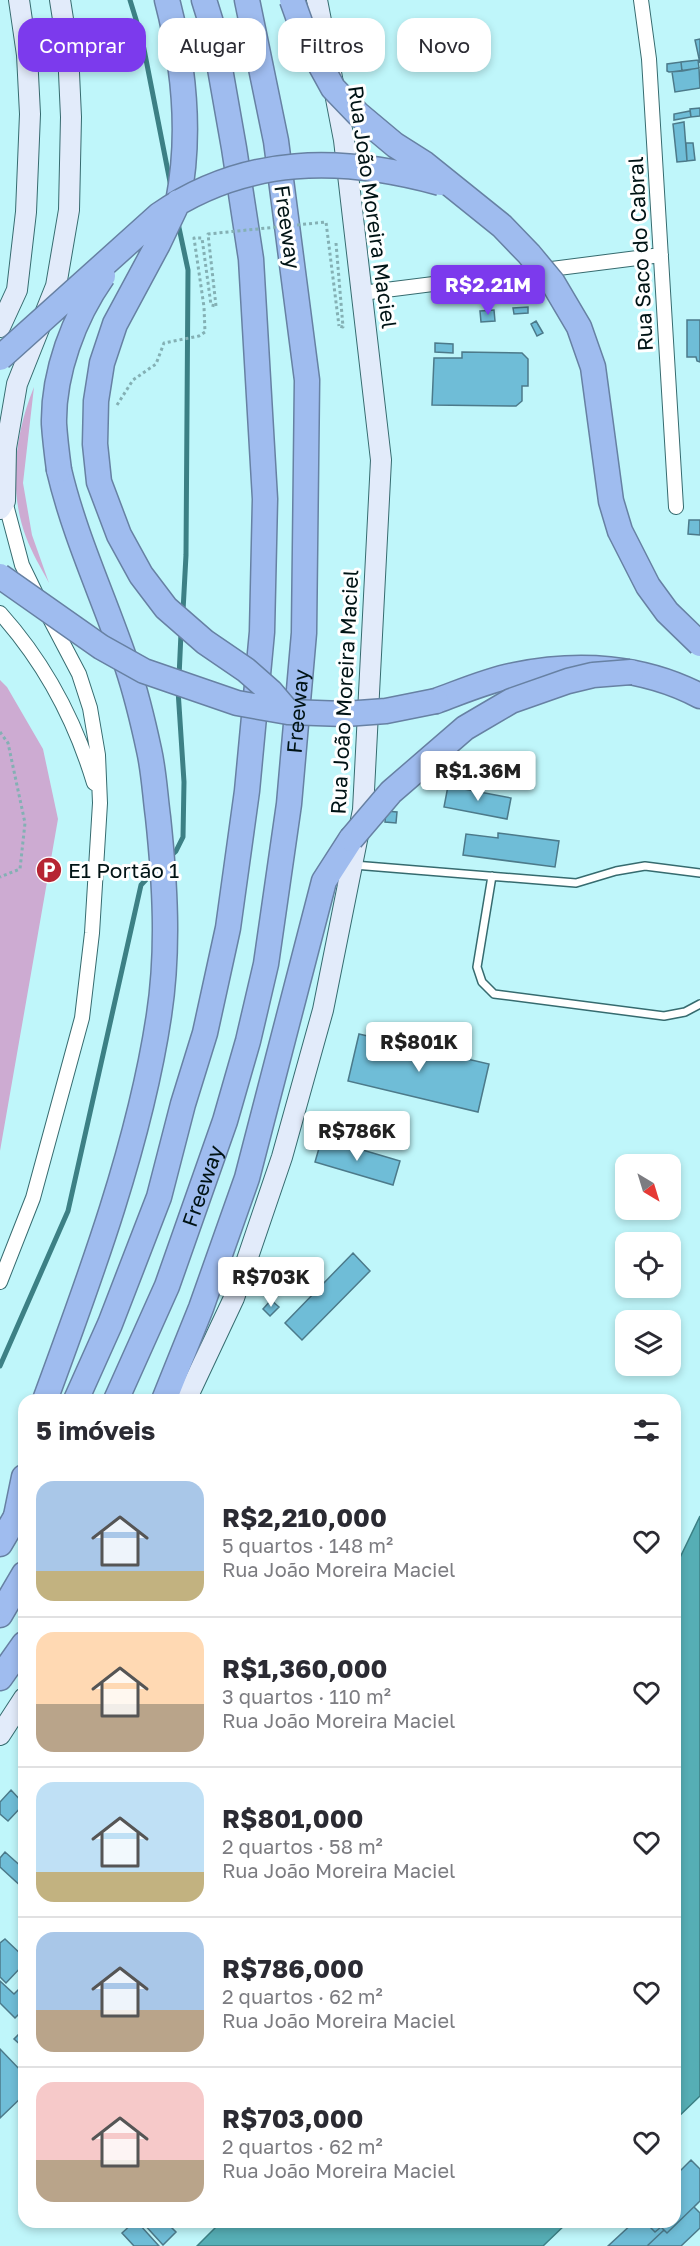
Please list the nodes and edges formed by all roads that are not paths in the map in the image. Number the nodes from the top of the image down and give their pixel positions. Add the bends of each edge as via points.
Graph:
1 (19, 0) edge
2 (60, 0) edge
3 (167, 0) edge
4 (204, 0) edge
5 (247, 0) edge
6 (292, 0) edge
7 (316, 0) edge
8 (640, 0) edge
9 (452, 186) junction
10 (123, 247) junction
11 (661, 255) junction
12 (362, 293) junction
13 (0, 327) edge
14 (0, 358) edge
15 (3, 442) edge
16 (2, 505) edge
17 (676, 507) dead end
18 (0, 576) edge
19 (0, 613) edge
20 (700, 644) edge
21 (631, 672) junction
22 (700, 696) edge
23 (288, 712) junction
24 (100, 802) junction
25 (351, 864) junction
26 (700, 873) edge
27 (492, 876) junction
28 (700, 1004) edge
29 (0, 1282) edge
30 (47, 1394) edge
31 (79, 1394) edge
32 (120, 1394) edge
33 (166, 1394) edge
34 (189, 1394) edge
35 (18, 1512) edge
36 (0, 1544) edge
37 (18, 1584) edge
38 (0, 1615) edge
39 (18, 1652) edge
40 (0, 1678) edge
41 (18, 1707) edge
42 (0, 1735) edge

1 - 13 street via 30,114 26,212 17,290
2 - 15 street via 68,51 69,210 56,286 17,384
3 - 23 highway, bridge via 183,90 184,173 178,202 115,324 102,363 95,423 99,482 119,535 141,575 166,608 246,670
4 - 31 highway, Freeway via 213,29 251,259 265,499 262,632 247,791 229,916 205,1033 159,1197
5 - 32 highway, Freeway via 276,141 307,380 304,633 289,804 266,964 248,1041 225,1121 167,1286
6 - 9 highway, bridge via 306,39 333,88 395,145
7 - 12 street, Rua João Moreira Maciel via 344,140
8 - 11 street, Rua Saco do Cabral via 649,59
9 - 10 highway, bridge via 406,173 340,164 261,170 209,186 179,201
9 - 20 highway, bridge via 502,226 529,254 553,283 579,327 592,367 609,490 620,531 648,586 667,612
10 - 14 highway, bridge
10 - 30 highway, bridge via 80,315 58,384 54,422 58,470 69,511 127,667 150,753 164,868 165,931 159,1014 144,1093 77,1313
11 - 12 street
11 - 17 street, Rua Saco do Cabral
12 - 25 street, Rua João Moreira Maciel via 381,460 363,810
15 - 16 street
16 - 24 street via 22,565 79,674 98,755
18 - 23 highway, bridge via 101,647 144,671 237,703
19 - 24 street via 40,665 63,705
21 - 22 highway
21 - 23 highway, bridge via 564,668 513,675 435,701 386,711
21 - 33 highway, bridge via 568,681 511,701 465,728 391,792 351,839 324,881 247,1178
24 - 29 street via 82,1018 33,1198
25 - 27 lane
25 - 34 street, Rua João Moreira Maciel via 323,1010 282,1157 234,1298
26 - 27 lane via 645,866 576,884
27 - 28 lane via 477,967 482,982 494,994 664,1016
35 - 36 highway
37 - 38 highway
39 - 40 highway
41 - 42 street

